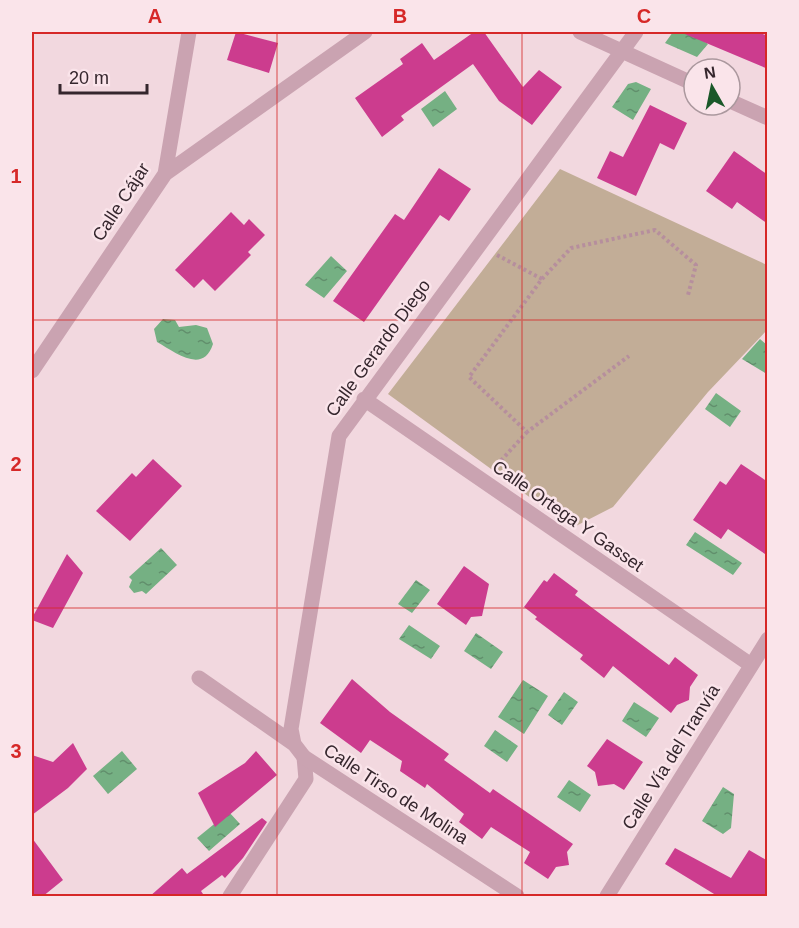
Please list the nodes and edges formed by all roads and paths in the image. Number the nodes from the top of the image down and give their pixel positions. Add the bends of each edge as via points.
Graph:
1 (189, 32) edge
2 (364, 32) edge
3 (580, 32) edge
4 (636, 32) edge
5 (621, 51) junction
6 (682, 79) edge
7 (742, 106) edge
8 (768, 118) edge
9 (165, 174) junction
10 (478, 244) junction
11 (542, 279) junction
12 (688, 295) dead end
13 (629, 356) dead end
14 (32, 371) edge
15 (364, 399) junction
16 (527, 432) junction
17 (484, 481) junction
18 (768, 639) edge
19 (751, 665) junction
20 (199, 678) dead end
21 (294, 744) junction
22 (304, 757) junction
23 (230, 897) edge
24 (517, 897) edge
25 (607, 897) edge

1 - 9 street, Calle Cájar
2 - 9 street
3 - 5 street
4 - 5 street, Calle Gerardo Diego
5 - 6 street
5 - 10 street, Calle Gerardo Diego
7 - 8 street
9 - 14 street, Calle Cájar
10 - 11 path
10 - 15 street, Calle Gerardo Diego
11 - 12 path via 571,248 655,230 696,265
11 - 16 path via 469,377
13 - 16 path
15 - 17 street, Calle Ortega Y Gasset
15 - 21 street, Calle Gerardo Diego via 339,436 291,729
16 - 17 path
17 - 19 street, Calle Ortega Y Gasset
18 - 19 street, Calle Vía del Tranvía
19 - 25 street, Calle Vía del Tranvía
20 - 21 street, Calle Tirso de Molina
21 - 22 street, Calle Tirso de Molina
22 - 23 street via 306,779
22 - 24 street, Calle Tirso de Molina

